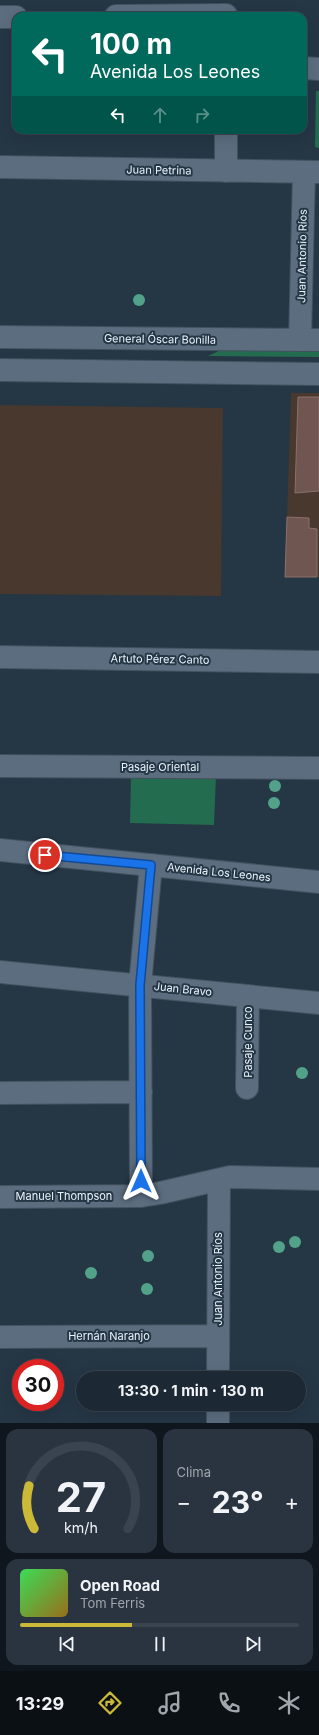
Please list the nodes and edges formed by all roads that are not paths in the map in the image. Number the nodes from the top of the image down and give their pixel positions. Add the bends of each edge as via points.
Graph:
1 (226, 10) edge
2 (189, 12) edge
3 (0, 17) edge
4 (12, 17) edge
5 (307, 68) edge
6 (319, 69) edge
7 (226, 134) edge
8 (0, 167) edge
9 (226, 171) junction
10 (311, 172) edge
11 (0, 337) edge
12 (310, 340) edge
13 (0, 370) edge
14 (319, 374) edge
15 (0, 657) edge
16 (319, 662) edge
17 (0, 766) edge
18 (319, 768) edge
19 (0, 850) edge
20 (151, 865) junction
21 (319, 882) edge
22 (0, 972) edge
23 (140, 985) junction
24 (248, 996) junction
25 (319, 1003) edge
26 (247, 1088) dead end
27 (141, 1092) junction
28 (0, 1093) edge
29 (319, 1179) edge
30 (219, 1180) junction
31 (141, 1196) junction
32 (0, 1197) edge
33 (218, 1336) junction
34 (0, 1337) edge
35 (218, 1371) edge
36 (218, 1411) edge
37 (218, 1423) edge

1 - 2 street
3 - 4 street
5 - 6 street
7 - 9 street
8 - 9 street, Juan Petrina
9 - 10 street, Juan Petrina
10 - 12 street, Juan Antonio Ríos
11 - 12 street, General Óscar Bonilla
13 - 14 street
15 - 16 street, Artuto Pérez Canto
17 - 18 street, Pasaje Oriental
19 - 20 street, Avenida Los Leones
20 - 21 street, Avenida Los Leones
20 - 23 street
22 - 23 street, Juan Bravo
23 - 24 street, Juan Bravo
23 - 27 street
24 - 25 street, Juan Bravo
24 - 26 street, Pasaje Cunco
27 - 28 street
27 - 31 street
29 - 30 street, Manuel Thompson via 241,1177
30 - 31 street, Manuel Thompson
30 - 33 street, Juan Antonio Ríos
31 - 32 street, Manuel Thompson
33 - 34 street, Hernán Naranjo
33 - 35 street, Juan Antonio Ríos
36 - 37 street

